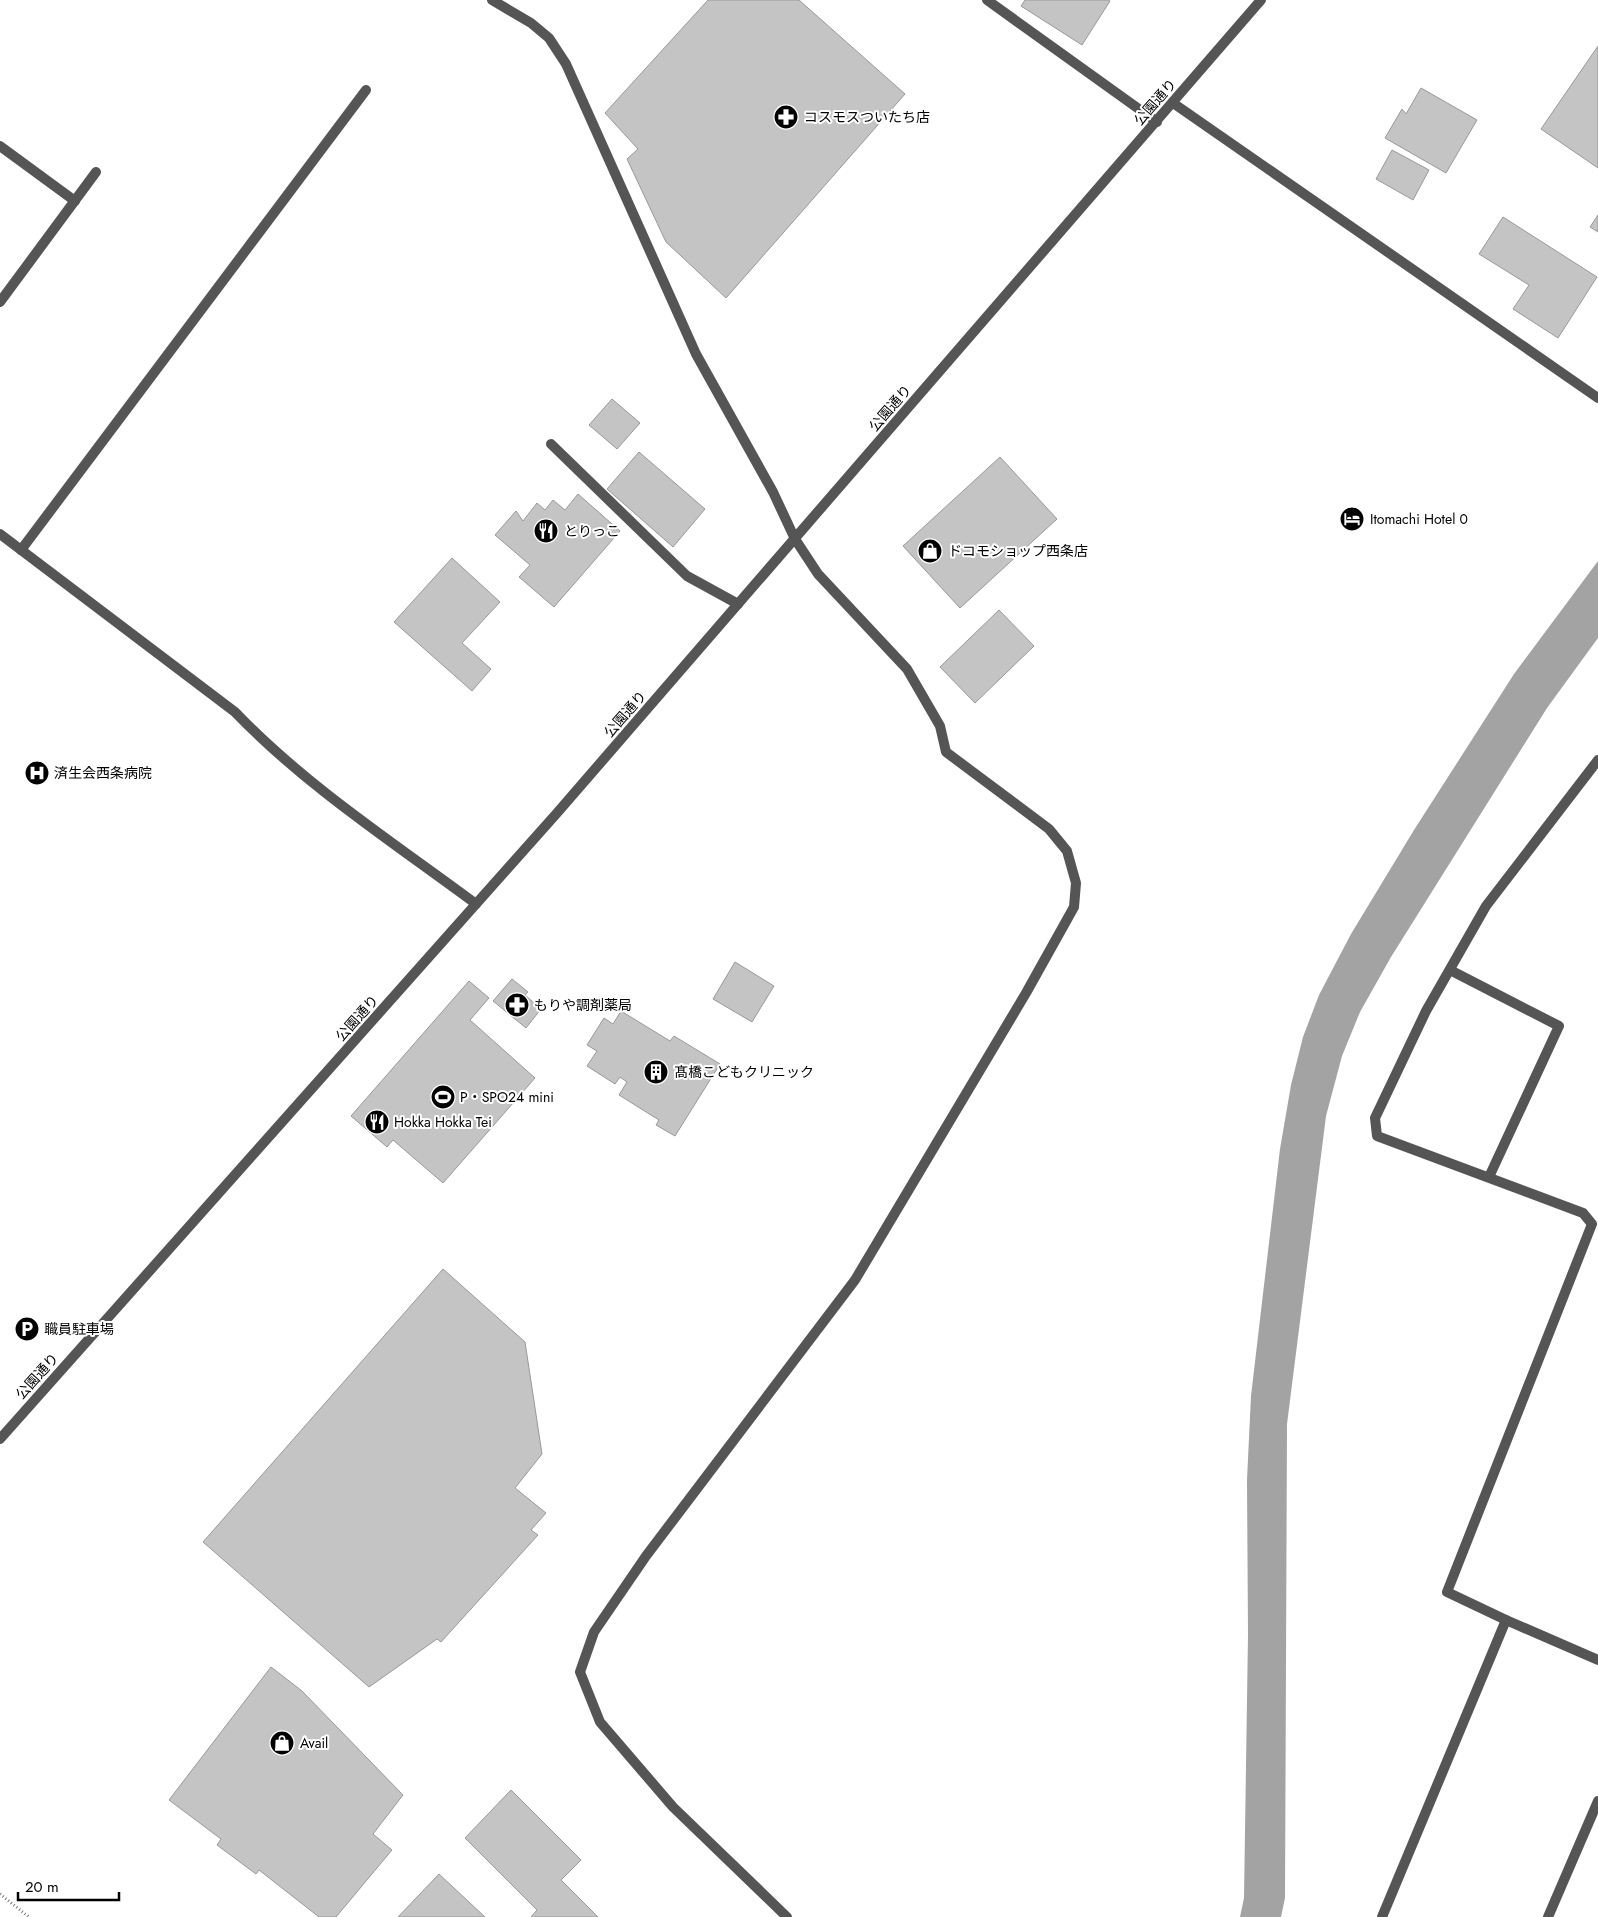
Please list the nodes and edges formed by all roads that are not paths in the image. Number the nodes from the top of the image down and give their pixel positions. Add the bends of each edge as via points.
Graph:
1 (492, 0) edge
2 (986, 0) edge
3 (1262, 0) edge
4 (366, 90) dead end
5 (1173, 103) junction
6 (1157, 122) junction
7 (0, 146) edge
8 (96, 172) dead end
9 (75, 201) junction
10 (0, 302) edge
11 (1598, 398) edge
12 (551, 444) dead end
13 (0, 534) edge
14 (795, 539) junction
15 (22, 550) junction
16 (738, 604) junction
17 (1598, 760) edge
18 (476, 904) junction
19 (1450, 970) junction
20 (1489, 1177) junction
21 (1583, 1213) junction
22 (1598, 1218) edge
23 (0, 1439) edge
24 (1506, 1620) junction
25 (1598, 1660) edge
26 (1598, 1801) edge
27 (787, 1917) edge
28 (1382, 1917) edge
29 (1548, 1917) edge

1 - 14 street via 531,22 549,38 566,64 696,354
2 - 6 street
3 - 5 street, 公園通り
4 - 15 street
5 - 6 street, 公園通り
5 - 11 street
6 - 14 street, 公園通り
7 - 9 street
8 - 9 street
9 - 10 street
12 - 16 street via 686,576
13 - 15 street
14 - 16 street, 公園通り
14 - 27 street via 818,574 907,669 940,726 946,752 1049,829 1068,851 1076,883 1074,907 855,1280 646,1556 594,1632 580,1672 600,1722 673,1807
15 - 18 street via 235,712 264,742 336,801
16 - 18 street, 公園通り
17 - 19 street via 1486,906
18 - 23 street, 公園通り
19 - 20 street via 1559,1026
19 - 20 street via 1426,1011 1375,1118 1377,1136
20 - 21 street
21 - 22 street
21 - 24 street via 1592,1224 1447,1592
24 - 25 street
24 - 28 street
26 - 29 street

